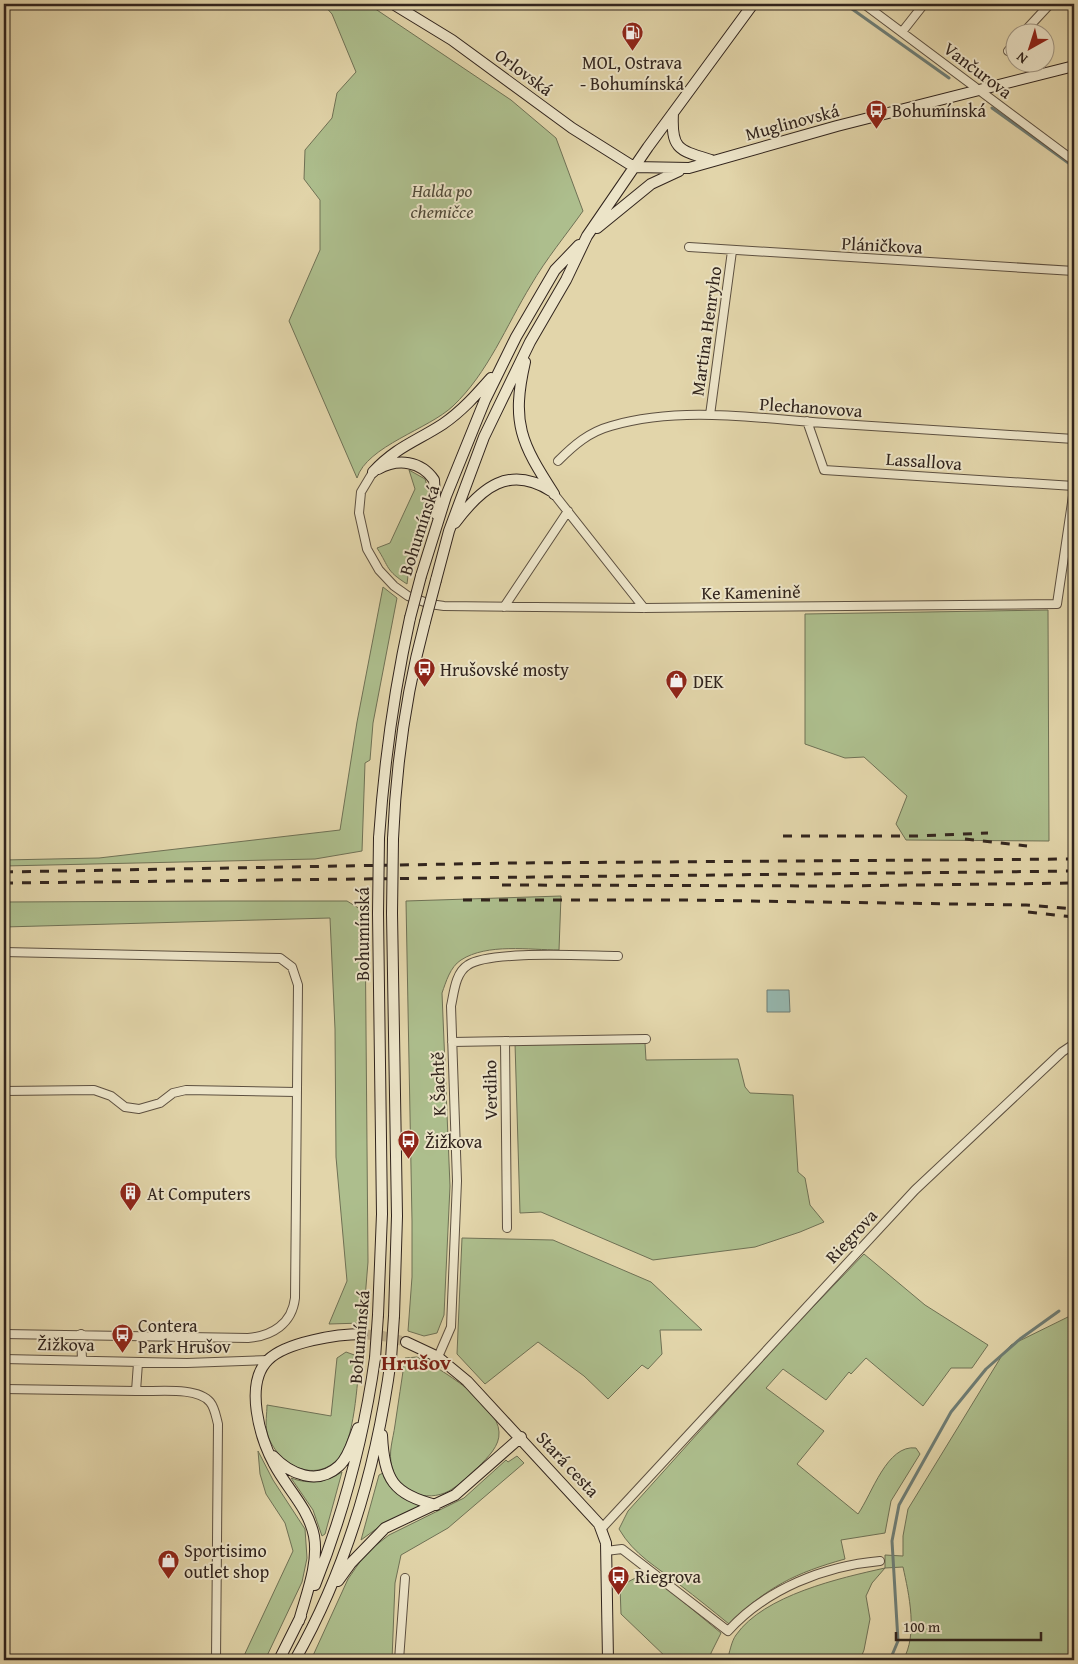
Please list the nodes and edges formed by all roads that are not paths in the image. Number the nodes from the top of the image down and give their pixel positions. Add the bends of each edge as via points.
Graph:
1 (393, 4) edge
2 (753, 4) edge
3 (864, 4) edge
4 (924, 4) edge
5 (1050, 4) edge
6 (1033, 22) edge
7 (902, 32) junction
8 (1074, 66) edge
9 (980, 90) junction
10 (673, 113) junction
11 (711, 160) junction
12 (1074, 162) edge
13 (634, 167) junction
14 (682, 169) junction
15 (587, 236) junction
16 (689, 247) dead end
17 (732, 251) junction
18 (1074, 271) edge
19 (530, 342) junction
20 (500, 368) junction
21 (710, 415) junction
22 (807, 421) junction
23 (1074, 439) edge
24 (558, 461) dead end
25 (373, 472) junction
26 (1074, 488) edge
27 (554, 494) junction
28 (568, 512) junction
29 (449, 532) junction
30 (432, 536) junction
31 (504, 607) junction
32 (644, 608) junction
33 (4, 952) edge
34 (618, 956) dead end
35 (646, 1039) dead end
36 (505, 1041) junction
37 (452, 1042) junction
38 (1074, 1044) edge
39 (4, 1091) edge
40 (296, 1092) junction
41 (507, 1228) dead end
42 (4, 1334) edge
43 (81, 1334) junction
44 (362, 1334) tunnel mouth
45 (406, 1342) tunnel mouth
46 (438, 1356) junction
47 (4, 1359) edge
48 (82, 1360) junction
49 (268, 1360) junction
50 (138, 1362) junction
51 (4, 1389) edge
52 (136, 1392) junction
53 (368, 1402) junction
54 (384, 1405) junction
55 (521, 1437) junction
56 (265, 1448) junction
57 (436, 1505) junction
58 (602, 1528) junction
59 (606, 1551) junction
60 (880, 1561) dead end
61 (405, 1578) dead end
62 (326, 1599) junction
63 (298, 1621) junction
64 (216, 1660) edge
65 (279, 1660) edge
66 (295, 1660) edge
67 (399, 1660) edge
68 (608, 1660) edge

1 - 13 main road, Orlovská via 452,40 572,128
2 - 10 main road, Bohumínská
3 - 7 street, Vančurova
4 - 7 street
5 - 6 street
7 - 9 street, Vančurova
8 - 9 main road, Muglinovská
9 - 11 main road, Muglinovská
9 - 12 street, Vančurova
10 - 11 main road via 675,143 688,153
10 - 13 main road, Bohumínská
11 - 14 main road, Muglinovská
13 - 14 main road, Muglinovská
13 - 15 main road, Bohumínská
14 - 15 main road via 651,184
15 - 19 main road, Bohumínská
15 - 20 main road, Bohumínská via 555,270
16 - 17 street, Pláničkova
17 - 18 street, Pláničkova
17 - 21 street, Martina Henryho
19 - 27 main road via 520,384 522,438 535,466
19 - 29 main road, Bohumínská via 484,437
20 - 25 main road via 462,410 400,447
20 - 30 main road, Bohumínská via 458,464
21 - 22 street, Plechanovova
21 - 24 street, Plechanovova via 639,420 611,426 591,433
22 - 23 street, Plechanovova
22 - 26 street, Lassallova via 824,470
25 - 30 main road via 397,462 412,463 430,474 437,499
25 - 31 street, Ke Kamenině via 361,492 359,513 367,549 379,570 394,586 408,596 444,606
26 - 32 street, Ke Kamenině via 1057,604
27 - 28 street
27 - 29 main road via 536,482 521,480 507,480 490,486 477,496
28 - 31 street
28 - 32 street
29 - 54 main road, Bohumínská, bridge via 415,660 403,728 393,839 397,1208 394,1316
30 - 53 main road, Bohumínská, bridge via 396,678 379,838 382,1214 375,1358
31 - 32 street, Ke Kamenině
33 - 40 street via 280,958 292,967 298,985
34 - 37 street, K Šachtě via 495,956 468,965 457,978 451,1006
35 - 36 street, Verdiho
36 - 37 street, Verdiho
36 - 41 street, Verdiho
37 - 46 street, K Šachtě via 457,1181 449,1333
38 - 58 street, Riegrova via 915,1190
39 - 40 street via 94,1090 111,1096 125,1107 139,1109 186,1090
40 - 43 street via 295,1298 285,1323 270,1333 248,1338
42 - 43 street
43 - 48 street
44 - 49 main road, Žižkova via 323,1338 284,1350
45 - 46 main road, Stará cesta
46 - 55 main road, Stará cesta via 475,1388
47 - 48 street, Žižkova
48 - 50 street, Žižkova
49 - 50 street, Žižkova
49 - 56 main road via 259,1375 257,1392 259,1430
50 - 52 street
51 - 52 street
52 - 64 street via 200,1395 209,1401 218,1424
53 - 56 main road via 346,1456 331,1471 313,1476 293,1472
53 - 63 main road, Bohumínská via 342,1510 324,1563
54 - 57 main road via 382,1446 394,1483 407,1496
54 - 62 main road, Bohumínská via 359,1507
55 - 57 main road via 474,1480
55 - 58 main road, Stará cesta
56 - 63 main road via 305,1509 315,1538 312,1573
57 - 62 main road via 385,1528 350,1563
58 - 59 main road, Stará cesta
59 - 60 street via 622,1549 728,1631 752,1608 790,1586 819,1574
59 - 68 main road, Stará cesta
61 - 67 street
62 - 66 main road, Bohumínská
63 - 65 main road, Bohumínská

